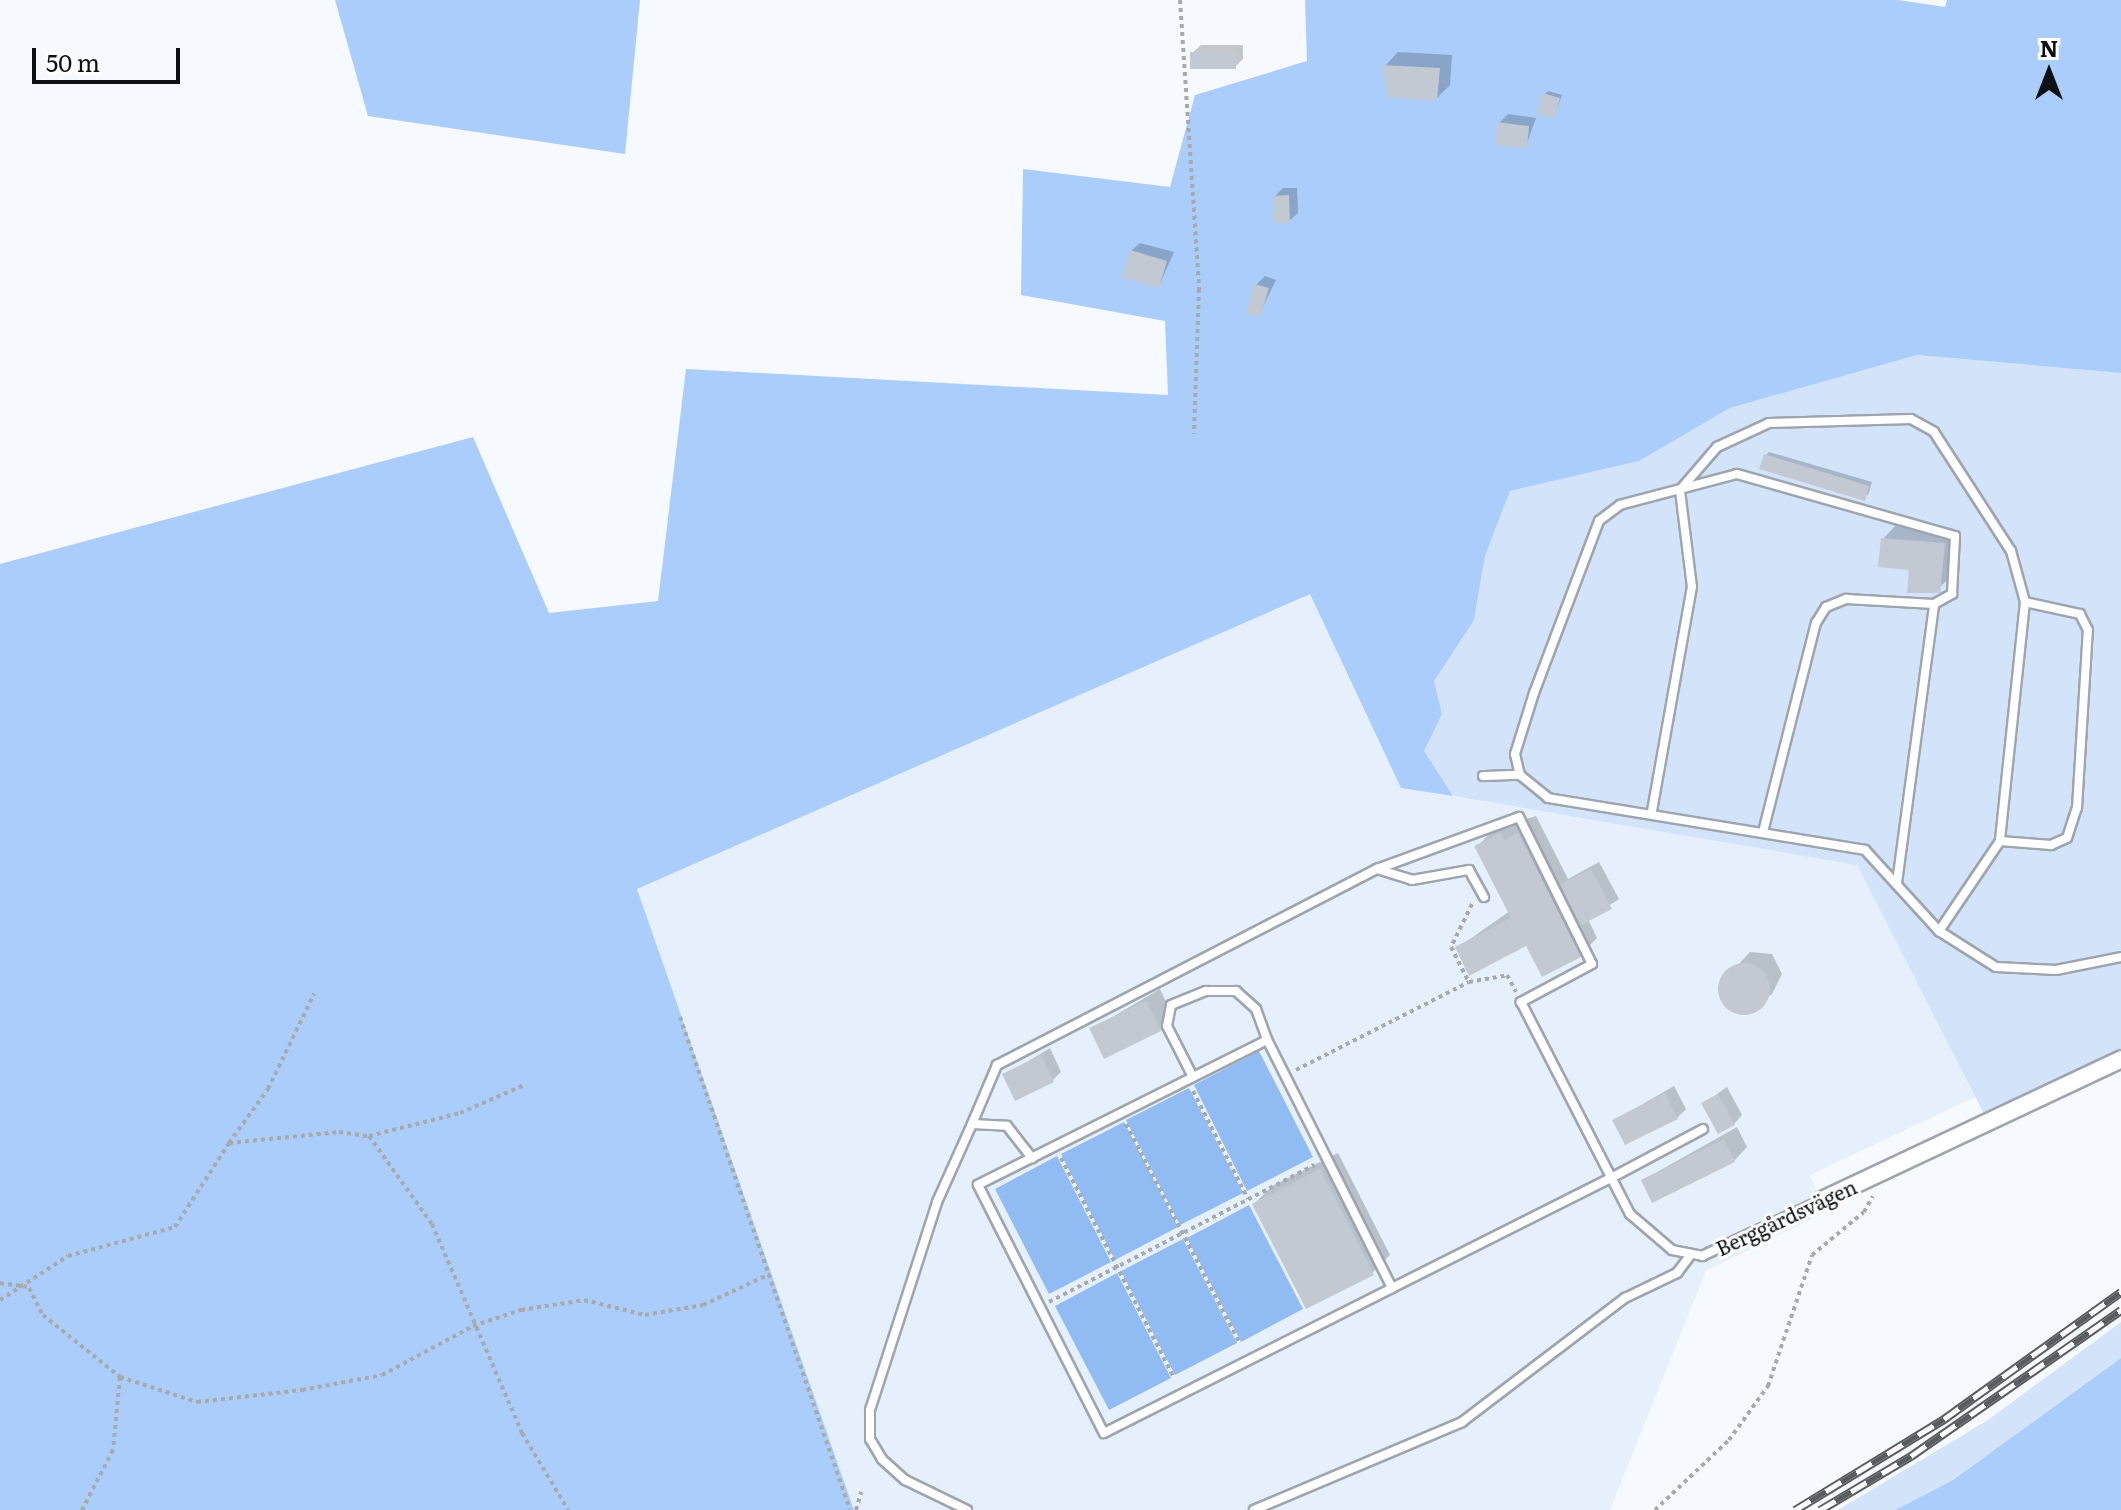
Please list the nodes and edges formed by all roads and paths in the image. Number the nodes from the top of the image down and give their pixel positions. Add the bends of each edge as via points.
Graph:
1 (1180, 0) edge
2 (1194, 434) dead end
3 (1680, 490) junction
4 (2025, 602) junction
5 (1934, 604) junction
6 (1520, 775) junction
7 (1483, 776) dead end
8 (1652, 811) junction
9 (1763, 832) junction
10 (2000, 841) junction
11 (1377, 869) junction
12 (1897, 883) junction
13 (1484, 897) joint
14 (1939, 931) junction
15 (2121, 957) edge
16 (1469, 982) junction
17 (314, 994) dead end
18 (1521, 1002) junction
19 (680, 1017) dead end
20 (1267, 1040) junction
21 (2121, 1059) edge
22 (1285, 1076) junction
23 (1192, 1082) junction
24 (522, 1086) dead end
25 (1125, 1121) dead end
26 (972, 1124) junction
27 (1703, 1129) dead end
28 (369, 1136) junction
29 (229, 1143) junction
30 (1059, 1155) dead end
31 (1032, 1158) junction
32 (1327, 1159) junction
33 (1886, 1171) junction
34 (1611, 1178) junction
35 (1248, 1199) junction
36 (1822, 1200) joint
37 (1183, 1233) junction
38 (1689, 1257) junction
39 (1117, 1267) junction
40 (770, 1274) junction
41 (0, 1283) edge
42 (29, 1288) junction
43 (1392, 1288) junction
44 (0, 1300) edge
45 (1040, 1307) junction
46 (473, 1326) junction
47 (1239, 1342) dead end
48 (1173, 1376) dead end
49 (120, 1377) junction
50 (861, 1492) dead end
51 (82, 1510) edge
52 (568, 1510) edge
53 (853, 1510) edge
54 (967, 1510) edge
55 (1254, 1510) edge
56 (1655, 1510) edge

1 - 2 path via 1199,289
3 - 4 lane via 1717,447 1769,423 1911,419 1934,432 2011,551
3 - 5 lane via 1737,474 1955,536 1952,594
3 - 6 lane via 1620,505 1599,521 1515,754
3 - 8 lane via 1692,587
4 - 10 lane
4 - 10 lane via 2080,614 2088,630 2077,808 2067,838 2051,845
5 - 9 lane via 1846,599 1826,607 1816,623
5 - 12 lane
6 - 7 lane
6 - 8 lane via 1548,798
8 - 9 lane
9 - 12 lane via 1865,850
10 - 14 lane
11 - 13 lane via 1412,880 1469,870
11 - 18 lane via 1519,817 1592,964
11 - 26 lane via 997,1065
12 - 14 lane
13 - 16 path via 1451,947
14 - 15 lane via 1996,967 2056,970
16 - 18 path via 1507,975
16 - 22 path
17 - 29 path via 268,1089
18 - 34 lane, Berggårdsvägen
19 - 40 path
20 - 22 lane
20 - 23 lane
20 - 23 lane via 1256,1009 1236,991 1206,991 1171,1005 1167,1026
21 - 33 street, Berggårdsvägen
22 - 32 lane
23 - 31 lane
23 - 35 path
24 - 28 path via 460,1113
25 - 37 path
26 - 31 lane via 1007,1126
26 - 54 lane via 937,1202 870,1410 870,1439 882,1459 905,1480
27 - 34 lane
28 - 29 path via 339,1132
28 - 46 path via 432,1224
29 - 42 path via 175,1227 68,1256 45,1267
30 - 39 path
31 - 45 lane via 978,1185
32 - 35 path
32 - 43 lane
33 - 36 street, Berggårdsvägen
33 - 56 path via 1864,1212 1812,1255 1768,1386 1729,1440
34 - 38 lane, Berggårdsvägen via 1647,1234
34 - 43 lane
35 - 37 path
36 - 38 lane, Berggårdsvägen
37 - 39 path
37 - 47 path
38 - 55 lane via 1677,1273 1625,1298 1462,1422
39 - 45 path
39 - 48 path
40 - 46 path via 703,1305 645,1315 584,1300
40 - 53 path
41 - 42 path
42 - 44 path
42 - 49 path via 43,1315
43 - 45 lane via 1104,1433
46 - 49 path via 382,1375 290,1392 197,1402
46 - 52 path via 486,1339 522,1433
49 - 51 path via 113,1450
50 - 53 path

